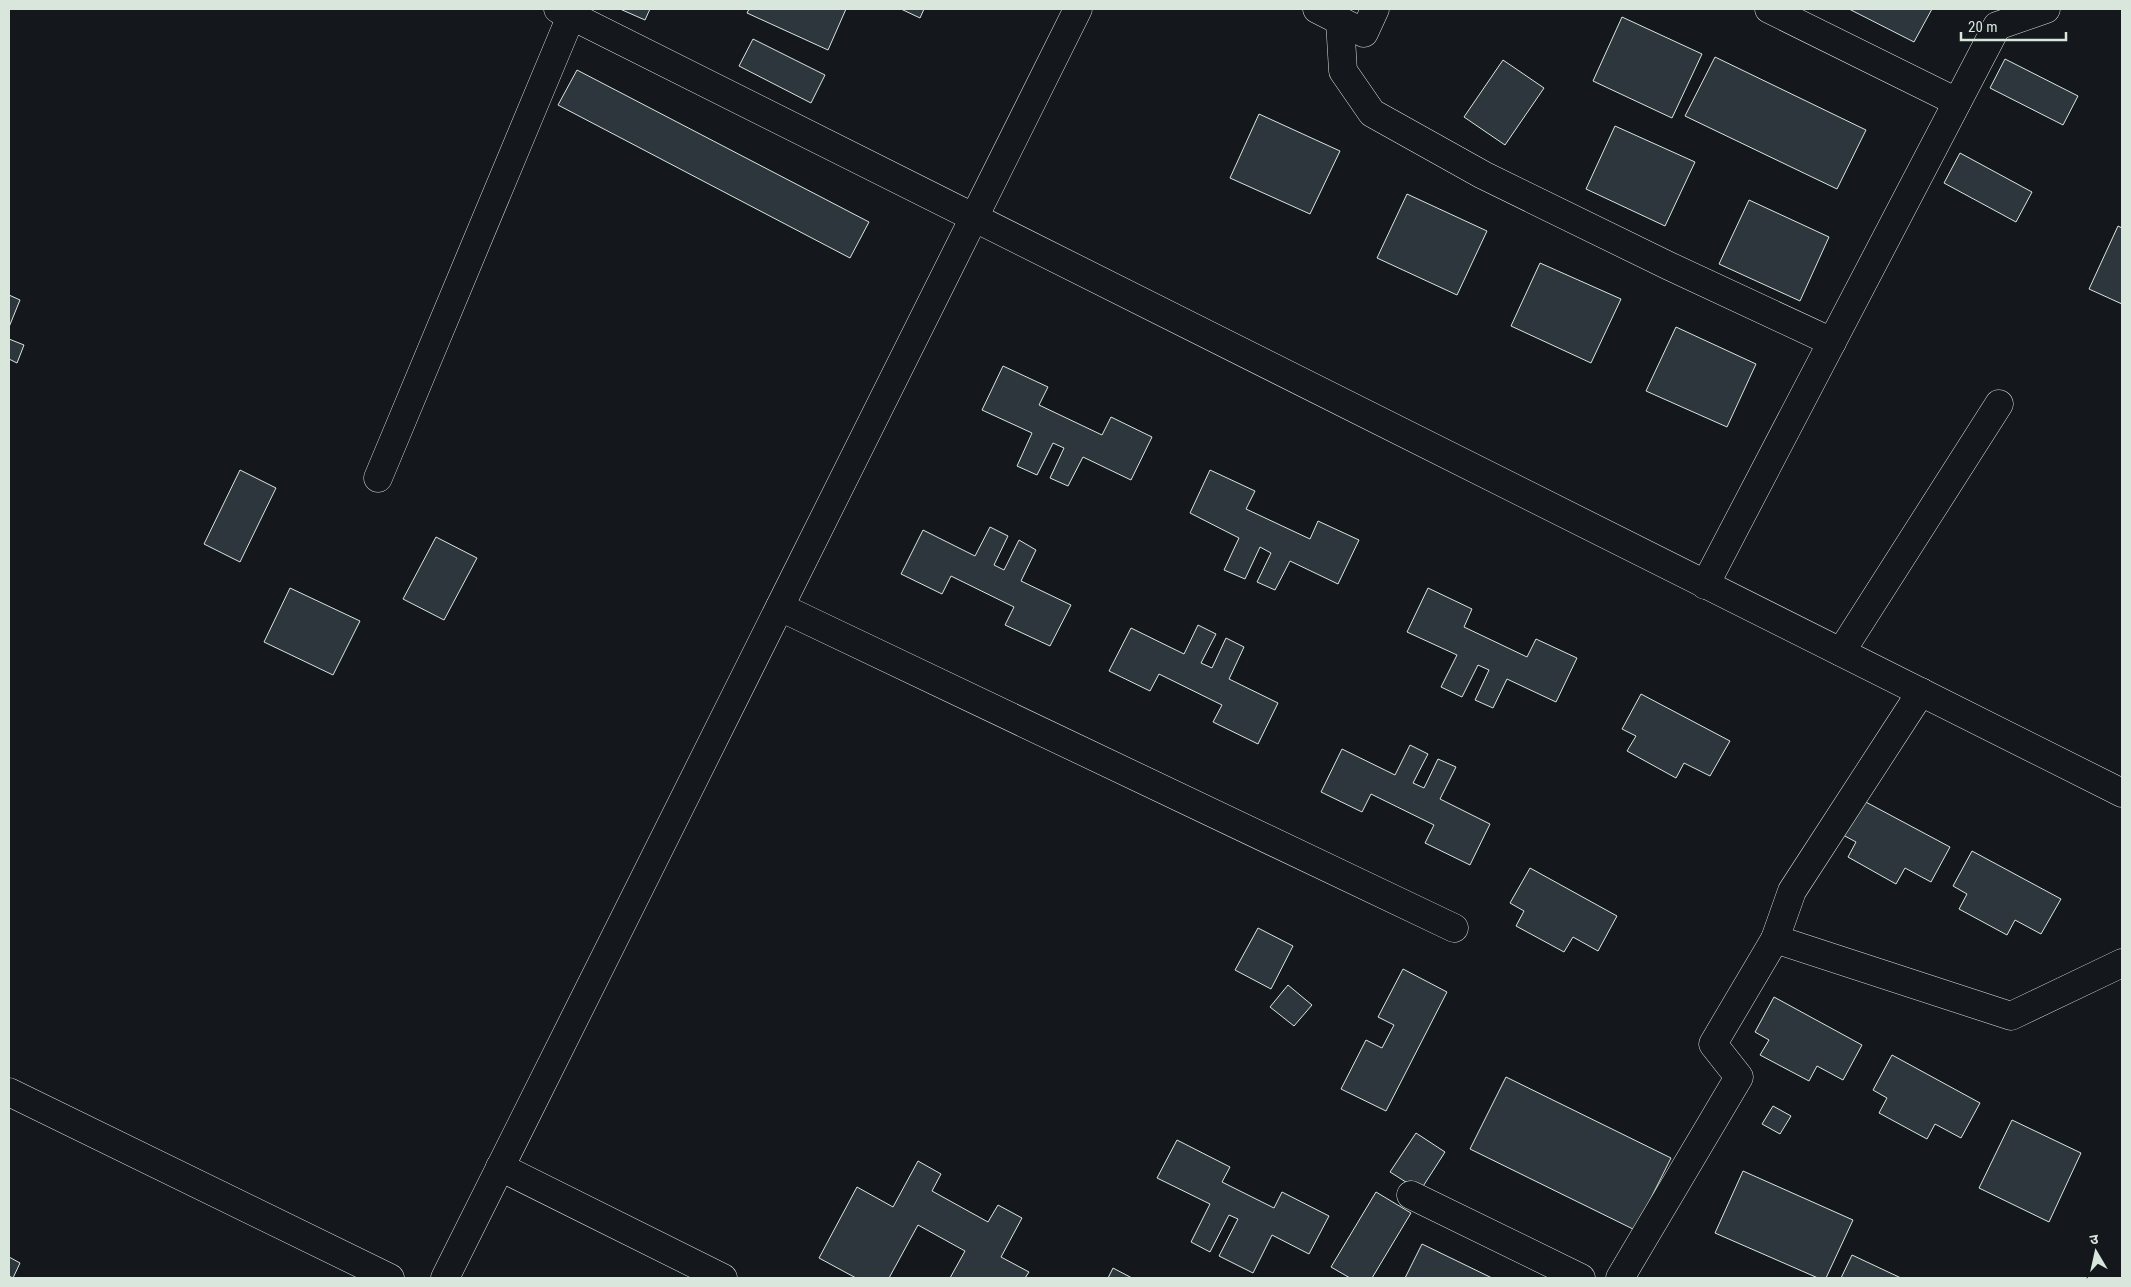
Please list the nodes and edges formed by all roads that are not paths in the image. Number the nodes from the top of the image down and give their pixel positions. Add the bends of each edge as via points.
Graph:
1 (1078, 9) edge
2 (1375, 9) edge
3 (1769, 9) edge
4 (2046, 9) edge
5 (565, 12) edge
6 (1329, 15) edge
7 (1957, 102) junction
8 (973, 217) junction
9 (1832, 342) junction
10 (1999, 404) dead end
11 (378, 478) dead end
12 (1705, 584) junction
13 (780, 607) junction
14 (1841, 652) junction
15 (1920, 692) junction
16 (2122, 793) edge
17 (1454, 928) dead end
18 (1775, 939) junction
19 (2122, 963) edge
20 (9, 1092) edge
21 (500, 1168) junction
22 (1411, 1196) dead end
23 (390, 1278) edge
24 (445, 1278) edge
25 (723, 1278) edge
26 (1580, 1278) edge
27 (1620, 1278) edge

1 - 8 street
2 - 6 street via 1364,33
3 - 7 street
4 - 7 street via 1997,26
5 - 8 street
5 - 11 street
6 - 9 street via 1343,71 1372,113 1483,175
7 - 9 street
8 - 12 street
8 - 13 street
9 - 12 street
10 - 14 street
12 - 14 street
13 - 17 street
13 - 21 street
14 - 15 street
15 - 16 street
15 - 18 street via 1792,890
18 - 19 street via 2011,1016
18 - 27 street via 1713,1044 1738,1077
20 - 23 street
21 - 24 street
21 - 25 street
22 - 26 street

